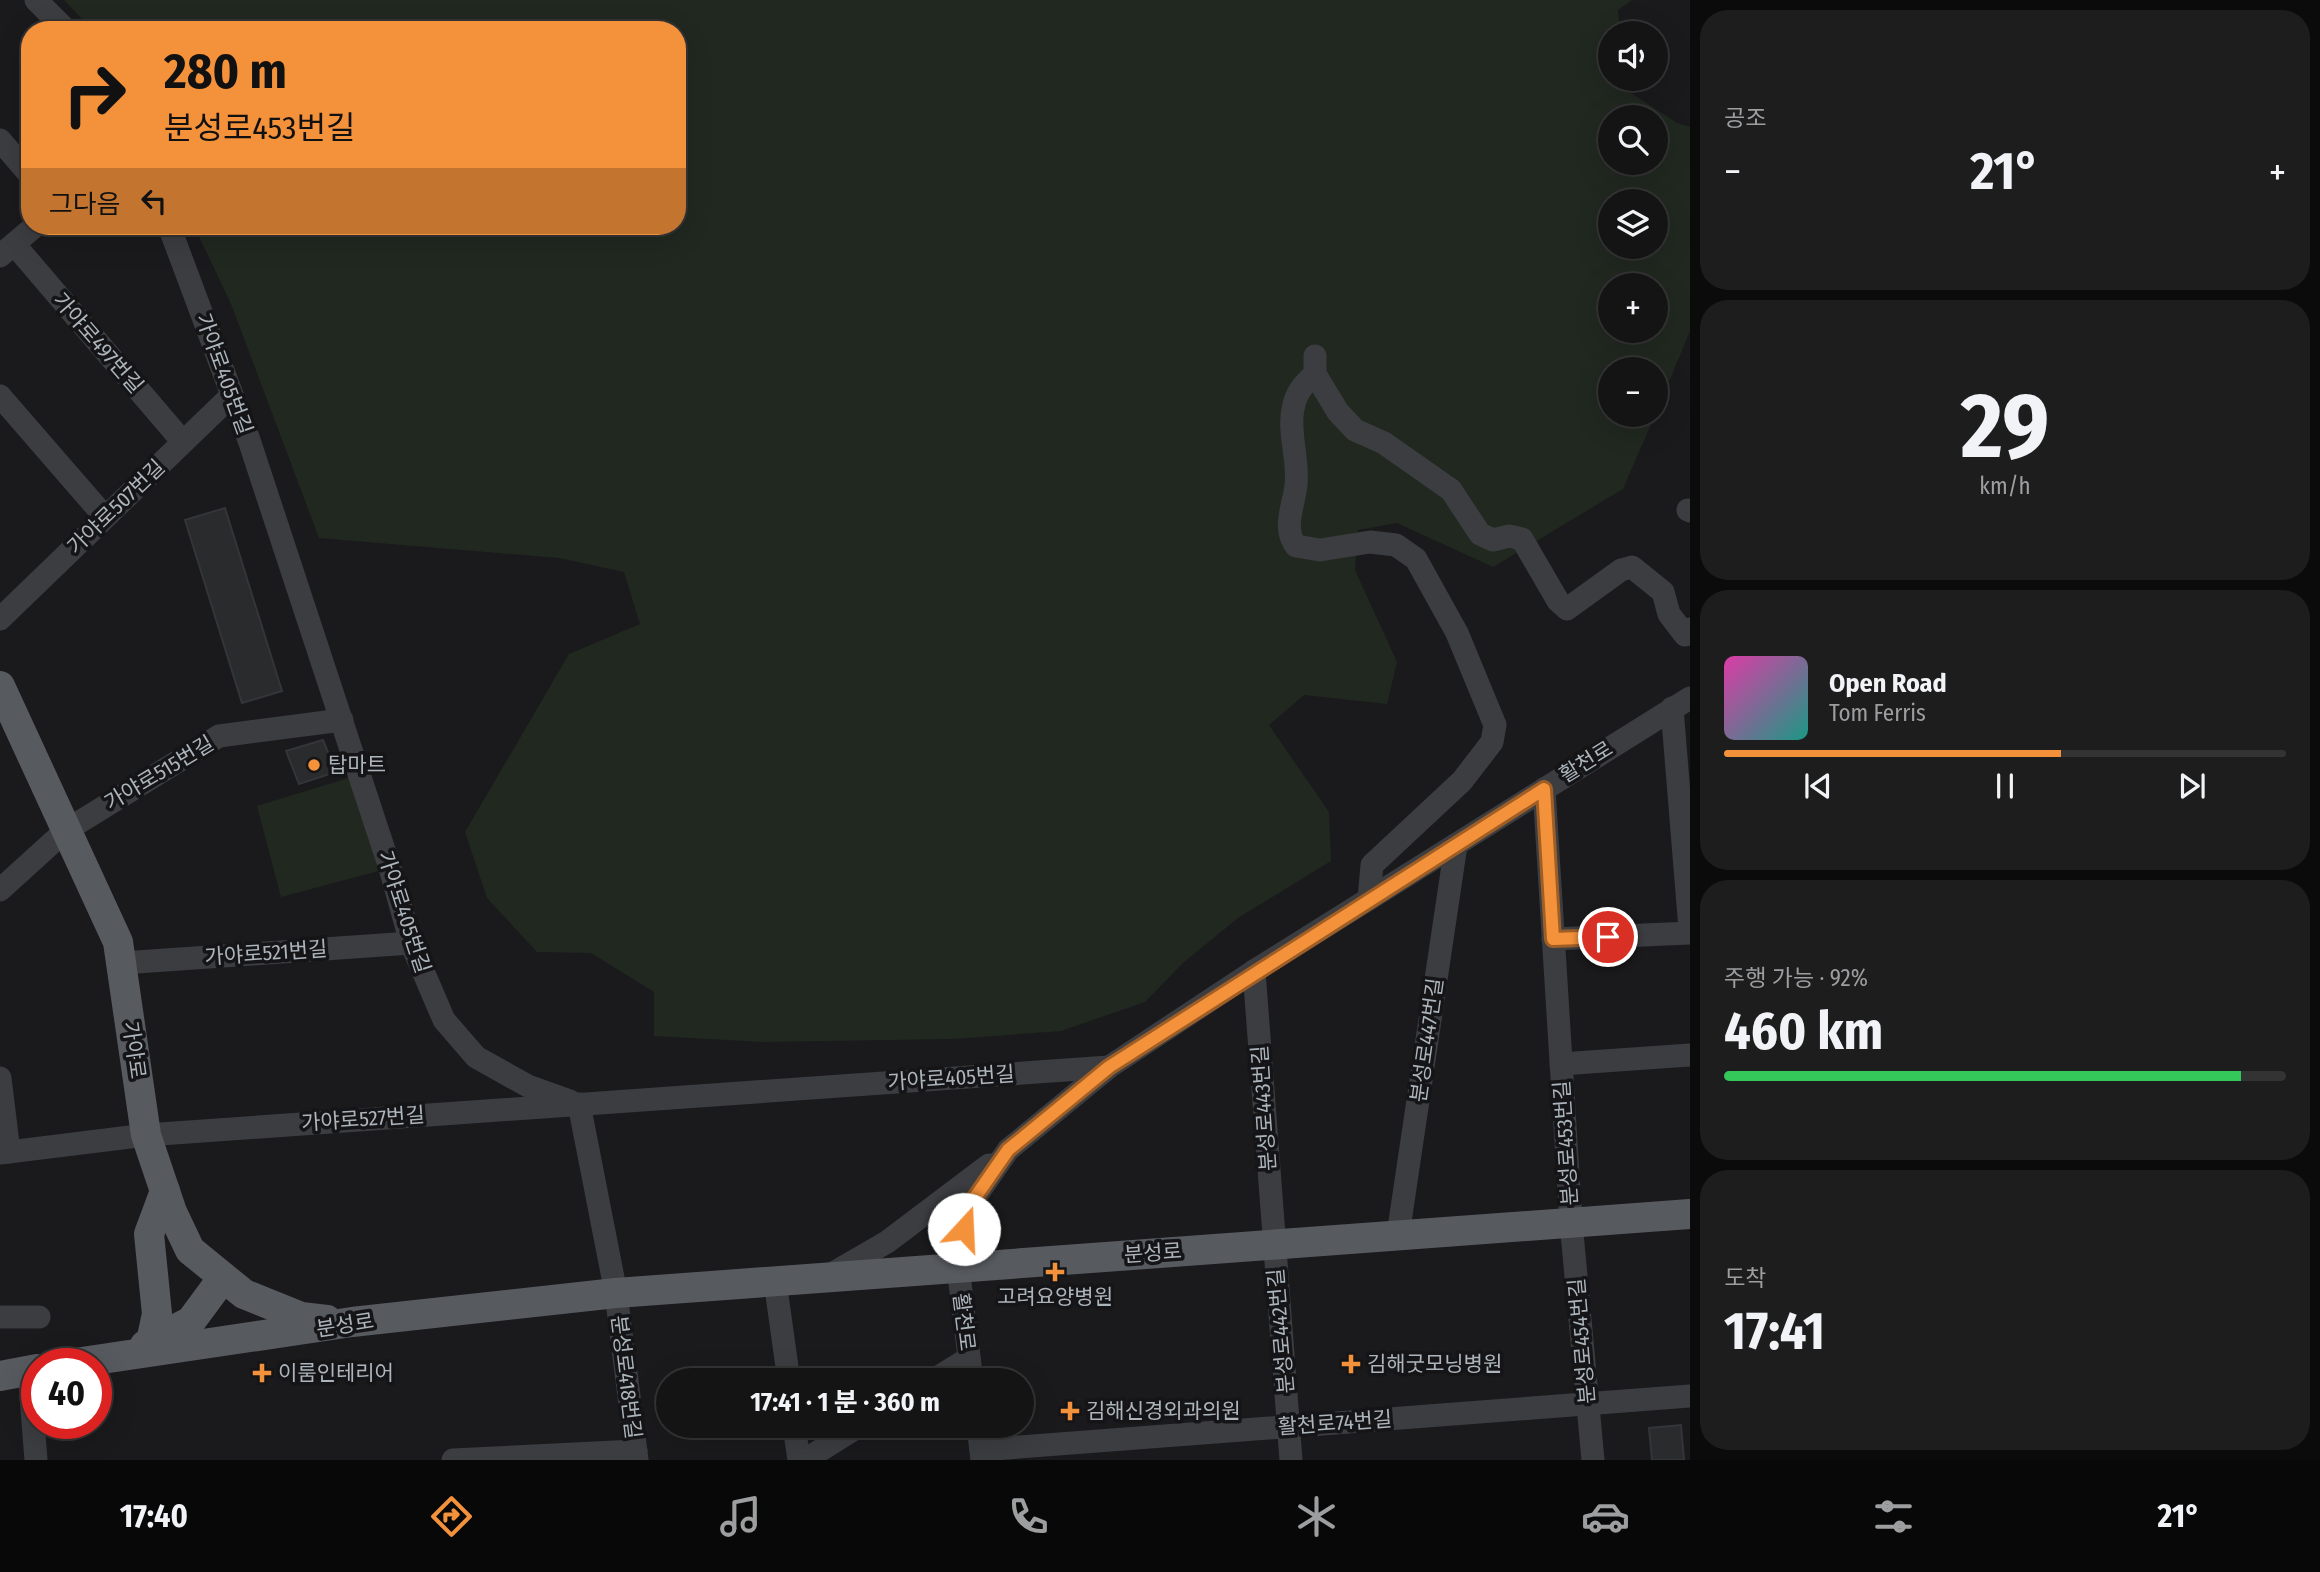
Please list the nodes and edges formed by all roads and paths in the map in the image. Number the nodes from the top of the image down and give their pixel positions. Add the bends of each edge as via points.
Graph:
1 (36, 0) edge
2 (57, 21) edge
3 (0, 140) edge
4 (21, 164) edge
5 (24, 235) edge
6 (172, 235) edge
7 (7, 250) edge
8 (0, 396) edge
9 (231, 396) junction
10 (183, 442) junction
11 (106, 517) junction
12 (0, 619) edge
13 (1690, 629) edge
14 (0, 686) edge
15 (1681, 703) edge
16 (342, 720) junction
17 (1544, 789) junction
18 (65, 831) junction
19 (1456, 845) junction
20 (0, 890) edge
21 (1369, 899) junction
22 (1690, 931) edge
23 (1553, 939) junction
24 (411, 943) junction
25 (122, 963) junction
26 (1254, 971) junction
27 (1690, 1055) edge
28 (1561, 1063) junction
29 (1109, 1067) junction
30 (0, 1078) edge
31 (579, 1104) junction
32 (146, 1135) junction
33 (1008, 1150) junction
34 (4, 1152) edge
35 (165, 1191) junction
36 (1690, 1214) edge
37 (1571, 1222) junction
38 (1398, 1235) junction
39 (1274, 1244) junction
40 (958, 1267) junction
41 (824, 1278) junction
42 (222, 1279) junction
43 (775, 1281) junction
44 (616, 1293) junction
45 (0, 1317) edge
46 (39, 1317) dead end
47 (352, 1322) junction
48 (139, 1349) junction
49 (112, 1355) edge
50 (969, 1358) junction
51 (787, 1368) edge
52 (953, 1368) edge
53 (970, 1368) edge
54 (1690, 1396) edge
55 (1587, 1405) junction
56 (1289, 1426) junction
57 (796, 1438) edge
58 (840, 1438) edge
59 (33, 1439) edge
60 (637, 1455) edge
61 (981, 1455) edge
62 (36, 1460) edge
63 (453, 1460) edge
64 (799, 1460) edge
65 (805, 1460) edge
66 (1292, 1460) edge
67 (1593, 1460) edge

1 - 2 street
3 - 4 street
5 - 7 street, 가야로497번길
6 - 9 street, 가야로405번길
7 - 10 street, 가야로497번길
8 - 11 street
9 - 10 street, 가야로507번길
9 - 16 street, 가야로405번길
10 - 11 street, 가야로507번길
11 - 12 street, 가야로507번길
13 - 21 street via 1685,635 1669,614 1663,592 1632,567 1567,609 1522,540 1509,536 1493,540 1480,534 1451,490 1384,443 1355,429 1338,412 1315,365 1299,388 1292,411 1296,485 1289,537 1296,546 1320,550 1370,541 1396,545 1416,559 1457,632 1495,725 1492,743 1462,781 1373,865
14 - 18 main road, 가야로
15 - 17 street, 활천로
15 - 22 street, 활천로
16 - 18 street, 가야로515번길 via 219,736
16 - 24 street, 가야로405번길
17 - 19 street, 활천로
17 - 23 street, 분성로453번길
18 - 20 street, 가야로515번길
18 - 25 main road, 가야로 via 118,942
19 - 21 street, 활천로
19 - 38 street, 분성로447번길
21 - 26 street, 활천로
22 - 23 street
23 - 28 street, 분성로453번길
24 - 25 street, 가야로521번길
24 - 31 street, 가야로405번길 via 444,1020 476,1057 528,1086
25 - 32 main road, 가야로
26 - 29 street, 활천로
26 - 39 street, 분성로443번길
27 - 28 street, 분성로453번길
28 - 37 street, 분성로453번길
29 - 31 street, 가야로405번길
29 - 33 street, 활천로
30 - 34 street
31 - 32 street, 가야로527번길
31 - 44 street
32 - 34 street, 가야로527번길
32 - 35 main road, 가야로
33 - 40 street, 활천로 via 967,1209
33 - 41 street via 887,1242
35 - 42 main road, 가야로 via 190,1250
35 - 48 main road via 149,1234 158,1314
36 - 37 main road, 분성로
37 - 38 main road, 분성로
37 - 55 street, 분성로454번길
38 - 39 main road, 분성로
39 - 40 main road, 분성로
39 - 56 street, 분성로442번길
40 - 41 main road, 분성로
40 - 50 street, 활천로
41 - 43 main road, 분성로
42 - 47 main road, 가야로 via 244,1294 301,1317
42 - 48 main road via 191,1321
43 - 44 main road, 분성로
43 - 51 street
44 - 47 main road, 분성로
44 - 60 street, 분성로418번길
45 - 46 street
47 - 48 main road, 분성로
48 - 49 main road, 분성로
50 - 52 street
50 - 53 street, 활천로
54 - 55 street, 활천로74번길
55 - 56 street, 활천로74번길
55 - 67 street, 분성로454번길
56 - 61 street, 활천로74번길
56 - 66 street, 분성로442번길
57 - 64 street
58 - 65 street
59 - 62 street
60 - 63 street

